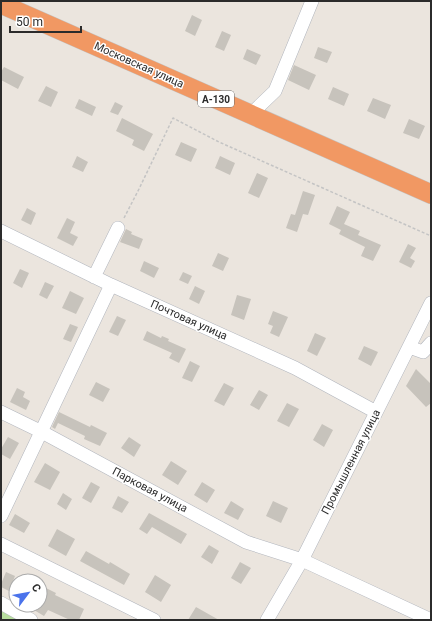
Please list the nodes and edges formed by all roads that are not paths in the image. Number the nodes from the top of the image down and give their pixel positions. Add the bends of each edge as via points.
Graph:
1 (312, 1) edge
2 (1, 4) edge
3 (251, 114) junction
4 (431, 194) edge
5 (118, 228) road end
6 (1, 231) edge
7 (94, 277) junction
8 (111, 285) junction
9 (431, 303) edge
10 (431, 343) edge
11 (409, 347) junction
12 (1, 412) edge
13 (376, 412) junction
14 (40, 432) junction
15 (1, 516) edge
16 (1, 544) edge
17 (302, 560) junction
18 (1, 603) edge
19 (31, 620) edge
20 (154, 620) edge
21 (267, 620) edge
22 (431, 620) edge

1 - 3 street via 275,91
2 - 3 highway, Московская улица / А-130
3 - 4 highway, Московская улица / А-130
5 - 7 street
6 - 7 street, Почтовая улица
7 - 8 street, Почтовая улица
8 - 13 street, Почтовая улица via 295,368
8 - 14 street
9 - 11 street, Промышленная улица
10 - 11 street via 423,352
11 - 13 street, Промышленная улица
12 - 14 street, Парковая улица
13 - 17 street, Промышленная улица
14 - 15 street
14 - 17 street, Парковая улица via 246,542
16 - 20 street
17 - 21 street, Промышленная улица
17 - 22 street, Парковая улица
18 - 19 street

